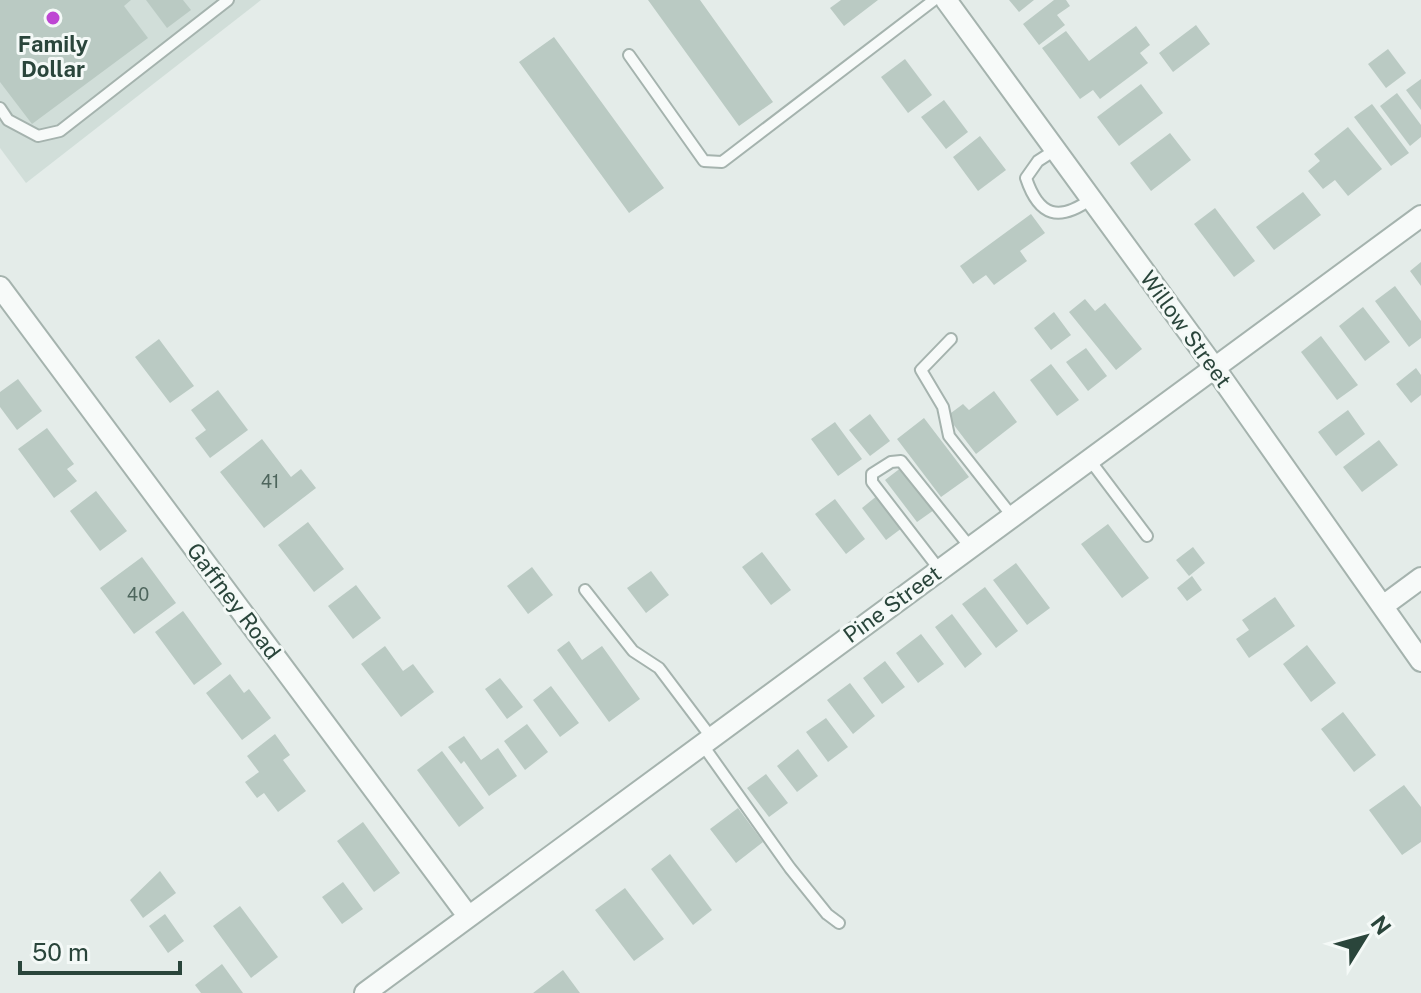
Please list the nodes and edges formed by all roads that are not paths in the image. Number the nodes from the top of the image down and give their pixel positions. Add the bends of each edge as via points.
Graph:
1 (228, 0) edge
2 (934, 0) edge
3 (946, 0) edge
4 (629, 55) dead end
5 (0, 108) edge
6 (1055, 150) junction
7 (1091, 199) junction
8 (1421, 216) edge
9 (0, 287) edge
10 (951, 339) dead end
11 (1214, 367) junction
12 (1089, 459) junction
13 (1012, 516) junction
14 (1147, 536) dead end
15 (970, 547) junction
16 (939, 569) junction
17 (1421, 578) edge
18 (585, 590) dead end
19 (1383, 606) junction
20 (1421, 661) edge
21 (706, 740) junction
22 (468, 916) junction
23 (839, 923) dead end
24 (365, 993) edge

1 - 5 lane via 60,131 38,136 8,120
2 - 4 lane via 722,162 704,161
3 - 6 street, Willow Street
6 - 7 street, Willow Street
6 - 7 lane via 1026,178 1030,189 1055,215 1075,211
7 - 11 street, Willow Street
8 - 11 street, Pine Street
9 - 22 street, Gaffney Road
10 - 13 lane via 921,370 943,407 949,436
11 - 12 street, Pine Street
11 - 19 street, Willow Street
12 - 13 street, Pine Street
12 - 14 lane
13 - 15 street, Pine Street
15 - 16 street, Pine Street
15 - 16 lane via 901,461 872,474 872,482
16 - 21 street, Pine Street
17 - 19 street
18 - 21 lane via 633,651 659,668
19 - 20 street, Willow Street
21 - 22 street, Pine Street
21 - 23 lane via 790,868
22 - 24 street, Pine Street

